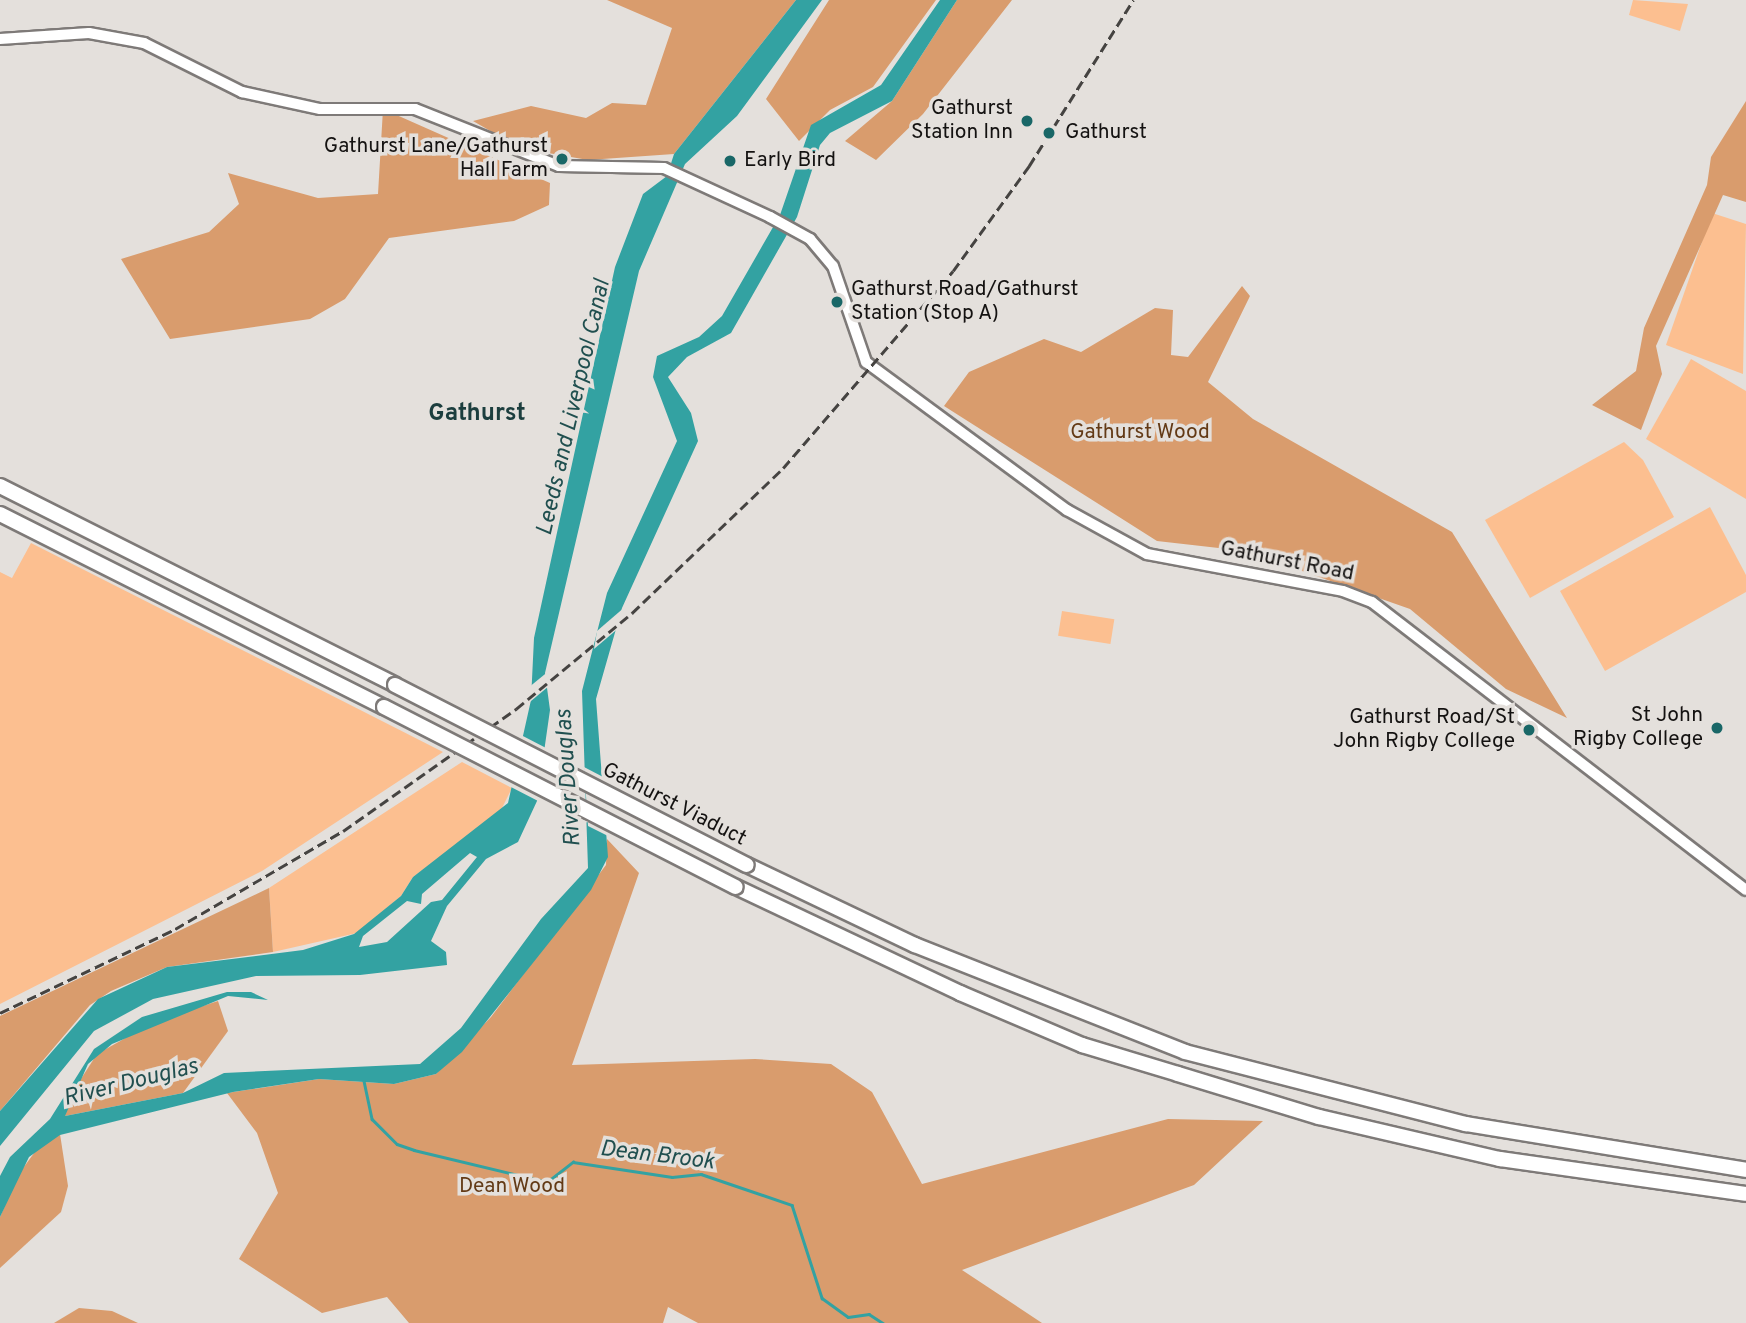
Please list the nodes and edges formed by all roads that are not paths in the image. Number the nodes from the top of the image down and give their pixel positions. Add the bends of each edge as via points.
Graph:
1 (0, 39) edge
2 (0, 486) edge
3 (0, 514) edge
4 (1746, 890) edge
5 (1746, 1170) edge
6 (1746, 1194) edge

1 - 4 main road, Gathurst Road via 104,34 156,47 231,88 289,104 400,106 453,122 543,163 670,171 770,217 797,232 833,266 866,362 1067,510 1132,549 1343,591 1387,611
2 - 5 highway, Gathurst Viaduct, bridge via 747,866 915,945 1185,1052 1466,1124
3 - 6 highway, bridge via 736,887 1070,1040 1319,1117 1500,1159

